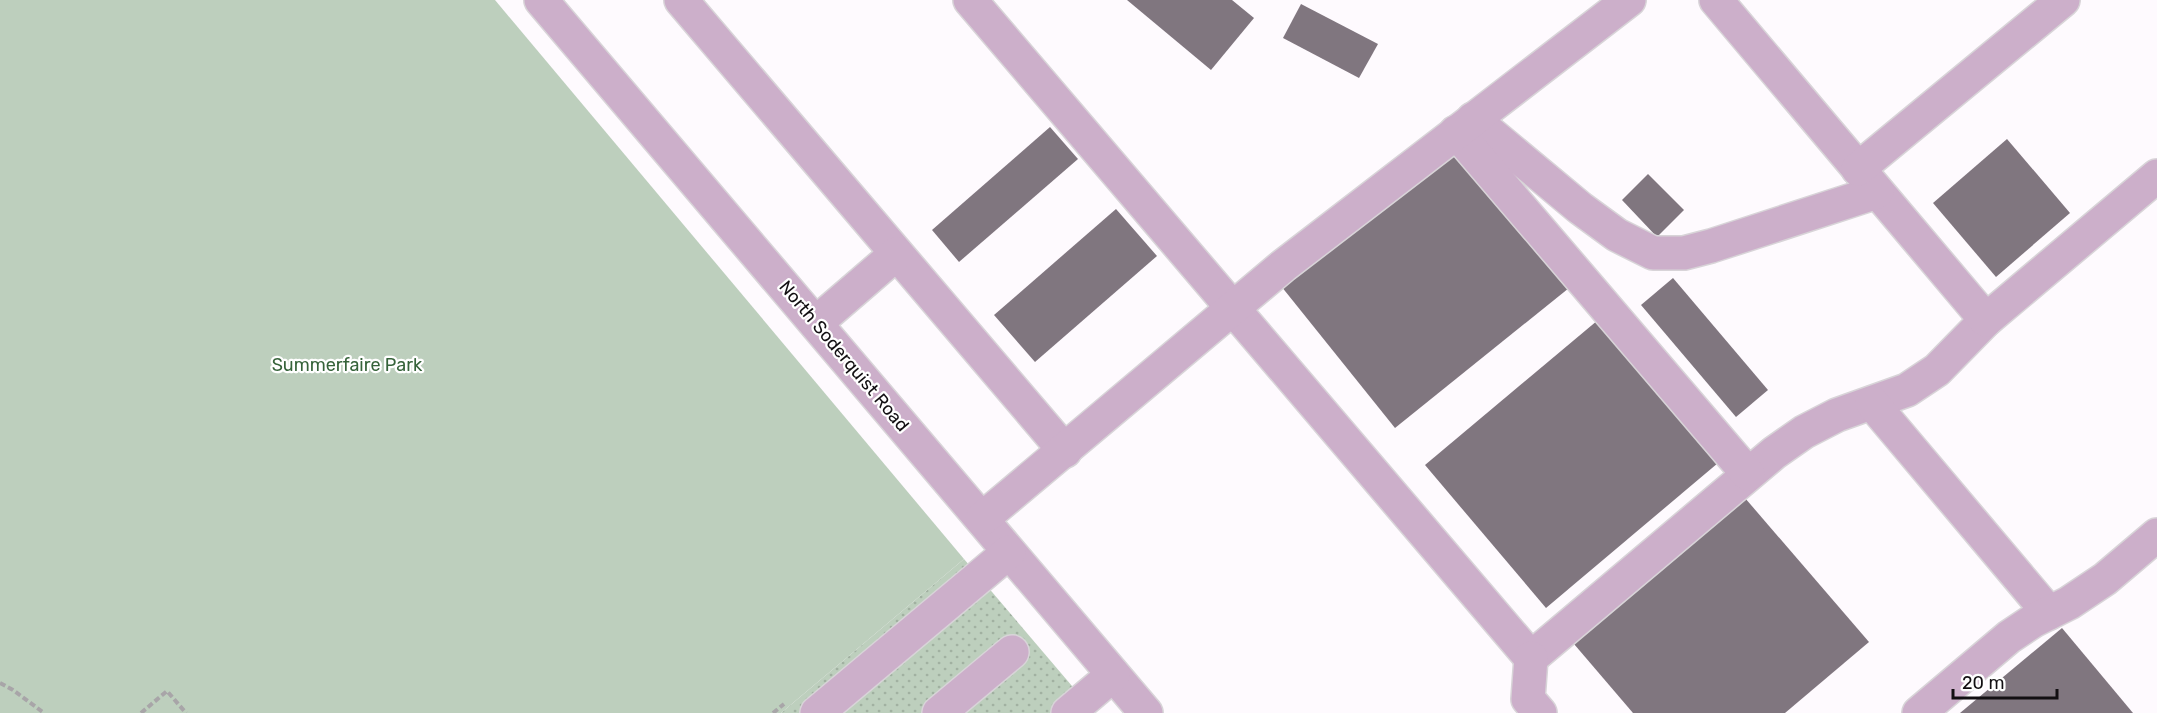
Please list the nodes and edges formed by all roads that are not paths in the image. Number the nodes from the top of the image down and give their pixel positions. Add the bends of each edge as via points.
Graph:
1 (541, 0) edge
2 (681, 0) edge
3 (970, 0) edge
4 (1629, 0) edge
5 (1716, 0) edge
6 (2063, 0) edge
7 (1465, 125) junction
8 (2157, 176) edge
9 (1868, 180) junction
10 (896, 254) junction
11 (1233, 308) junction
12 (1986, 320) junction
13 (816, 323) junction
14 (1872, 403) junction
15 (1065, 451) junction
16 (1748, 474) junction
17 (982, 519) junction
18 (2157, 535) edge
19 (1009, 552) junction
20 (2049, 613) junction
21 (1012, 652) dead end
22 (1531, 658) junction
23 (1113, 675) junction
24 (817, 713) edge
25 (939, 713) edge
26 (1068, 713) edge
27 (1146, 713) edge
28 (1540, 713) edge
29 (1919, 713) edge

1 - 13 street, North Soderquist Road
2 - 10 street
3 - 11 street
4 - 7 street
5 - 9 street
6 - 9 street
7 - 9 street via 1617,235 1653,253 1684,253 1702,248
7 - 11 street
7 - 16 street
8 - 12 street
9 - 12 street
10 - 13 street
10 - 15 street
11 - 15 street
11 - 22 street
12 - 14 street via 1937,370 1907,390
13 - 17 street, North Soderquist Road
14 - 16 street via 1837,414 1804,432
14 - 20 street
15 - 17 street
16 - 22 street
17 - 19 street, North Soderquist Road
18 - 20 street via 2105,579
19 - 23 street, North Soderquist Road
19 - 24 street
20 - 29 street via 2009,637
21 - 25 street
22 - 28 street via 1528,699
23 - 26 street
23 - 27 street, North Soderquist Road

